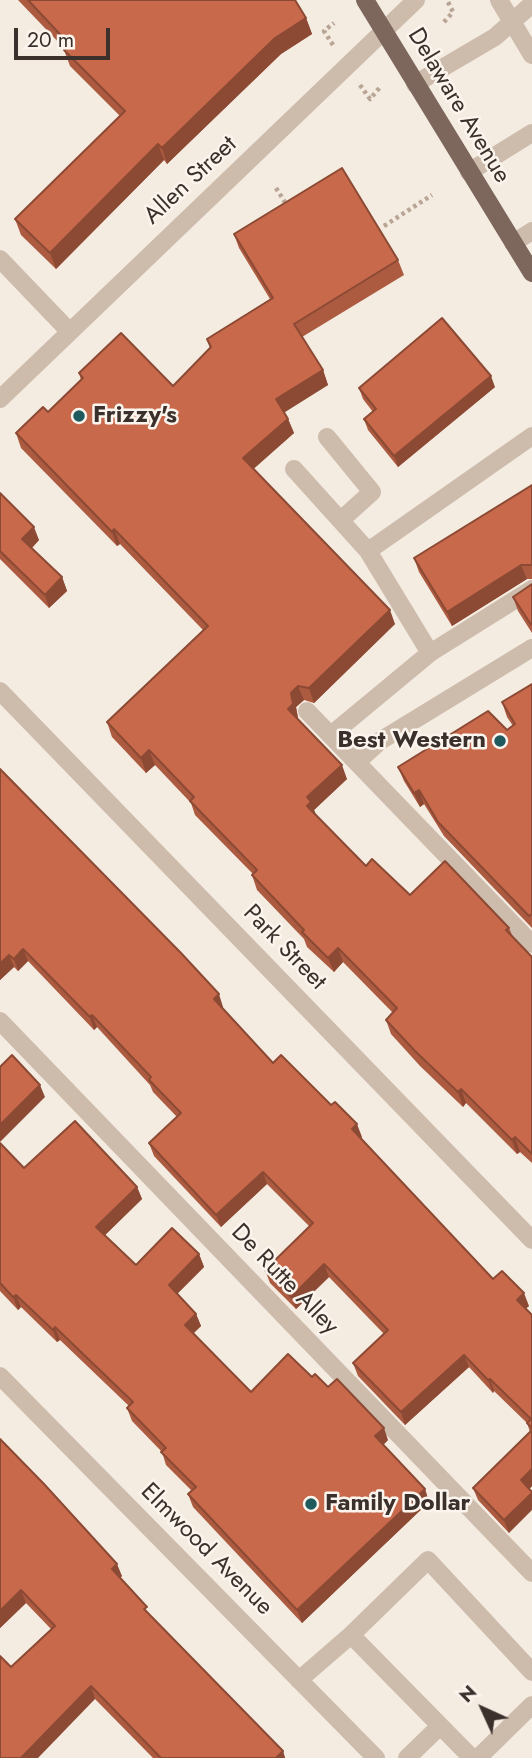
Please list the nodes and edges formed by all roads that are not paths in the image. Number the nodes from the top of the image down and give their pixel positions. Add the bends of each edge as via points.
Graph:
1 (365, 0) edge
2 (416, 0) edge
3 (499, 0) edge
4 (532, 4) edge
5 (513, 21) junction
6 (384, 32) junction
7 (532, 55) edge
8 (415, 84) junction
9 (532, 132) edge
10 (469, 172) junction
11 (532, 231) edge
12 (513, 243) junction
13 (0, 259) edge
14 (532, 273) edge
15 (69, 331) junction
16 (0, 399) edge
17 (532, 436) edge
18 (327, 437) dead end
19 (294, 469) dead end
20 (341, 520) junction
21 (368, 551) junction
22 (532, 589) edge
23 (532, 648) edge
24 (430, 653) junction
25 (0, 691) edge
26 (307, 711) dead end
27 (331, 735) junction
28 (357, 762) junction
29 (532, 944) edge
30 (0, 1021) edge
31 (532, 1240) edge
32 (0, 1376) edge
33 (532, 1573) edge
34 (351, 1635) junction
35 (532, 1672) edge
36 (299, 1680) junction
37 (532, 1705) edge
38 (440, 1726) junction
39 (376, 1758) edge
40 (407, 1758) edge
41 (472, 1758) edge
42 (478, 1758) edge

1 - 6 main road, Delaware Avenue
2 - 6 street, Allen Street
3 - 5 street
4 - 5 street
5 - 7 street
5 - 8 street via 495,37
6 - 8 main road, Delaware Avenue
6 - 15 street, Allen Street
8 - 10 main road, Delaware Avenue
9 - 10 street
10 - 12 main road, Delaware Avenue
11 - 12 street
12 - 14 main road, Delaware Avenue
13 - 15 street
15 - 16 street, Allen Street
17 - 21 street
18 - 20 street via 372,492
19 - 20 street
20 - 21 street
21 - 24 street
22 - 24 street
23 - 28 street via 380,741
24 - 27 street
25 - 31 street, Park Street
26 - 27 street
27 - 28 street
28 - 29 street
30 - 33 street, De Rutte Alley
32 - 36 street, Elmwood Avenue
34 - 35 street via 428,1560
34 - 36 street
34 - 38 street
36 - 39 street, Elmwood Avenue
37 - 42 street
38 - 40 street
38 - 41 street

